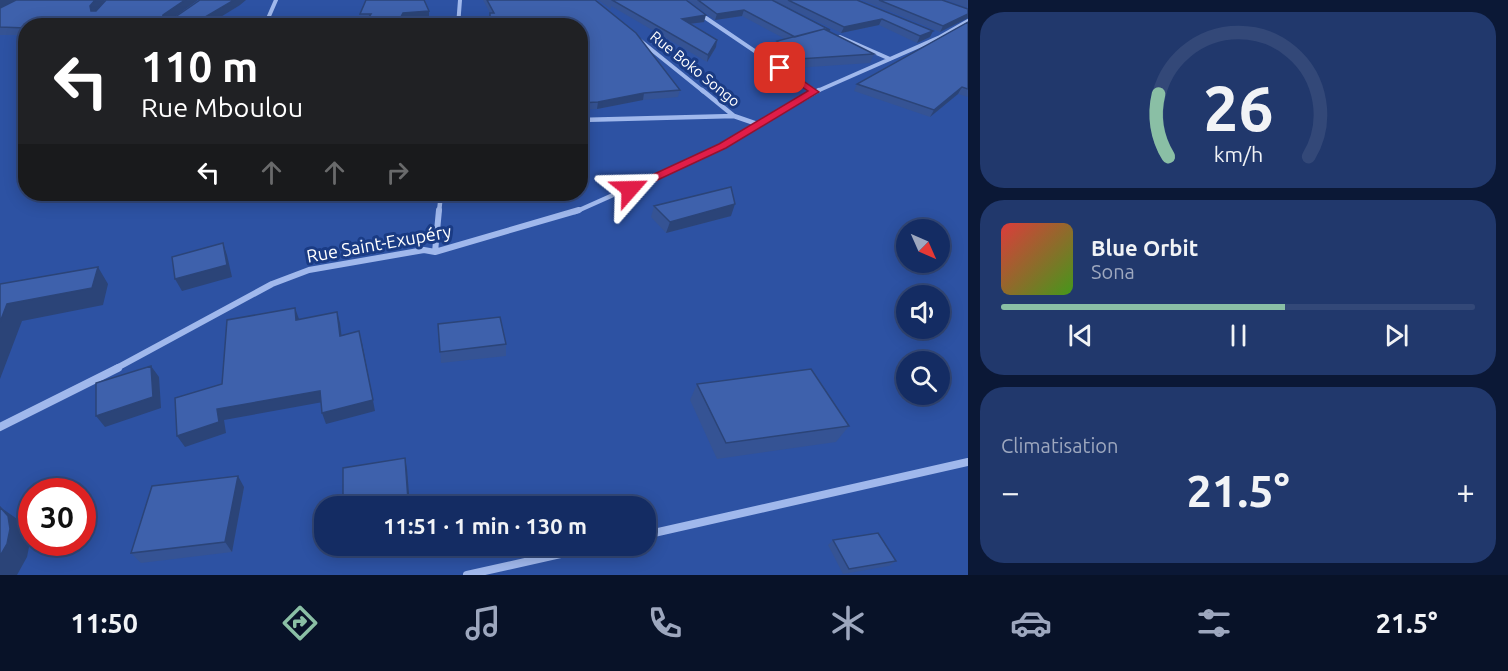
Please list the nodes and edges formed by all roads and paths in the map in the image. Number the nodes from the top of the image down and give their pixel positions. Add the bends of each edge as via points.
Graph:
1 (276, 0) edge
2 (460, 0) edge
3 (693, 7) edge
4 (268, 18) edge
5 (459, 18) edge
6 (966, 22) edge
7 (630, 31) edge
8 (929, 33) edge
9 (838, 36) edge
10 (940, 37) junction
11 (891, 59) junction
12 (815, 92) junction
13 (734, 116) junction
14 (588, 120) edge
15 (760, 125) junction
16 (440, 201) edge
17 (435, 252) junction
18 (0, 427) edge
19 (968, 462) edge
20 (656, 533) edge
21 (552, 556) edge
22 (467, 575) edge

1 - 4 street
2 - 5 street
3 - 12 street
6 - 10 street, Rue Saint-Exupéry
7 - 13 street, Rue Boko Songo
8 - 10 street
9 - 11 street
10 - 11 street, Rue Saint-Exupéry
11 - 12 street, Rue Saint-Exupéry
12 - 15 street, Rue Saint-Exupéry
13 - 14 street
13 - 15 street, Rue Boko Songo
15 - 17 street, Rue Saint-Exupéry via 723,146 567,215
16 - 17 street
17 - 18 street, Rue Saint-Exupéry via 424,250 341,263 272,284
19 - 20 street
21 - 22 street

